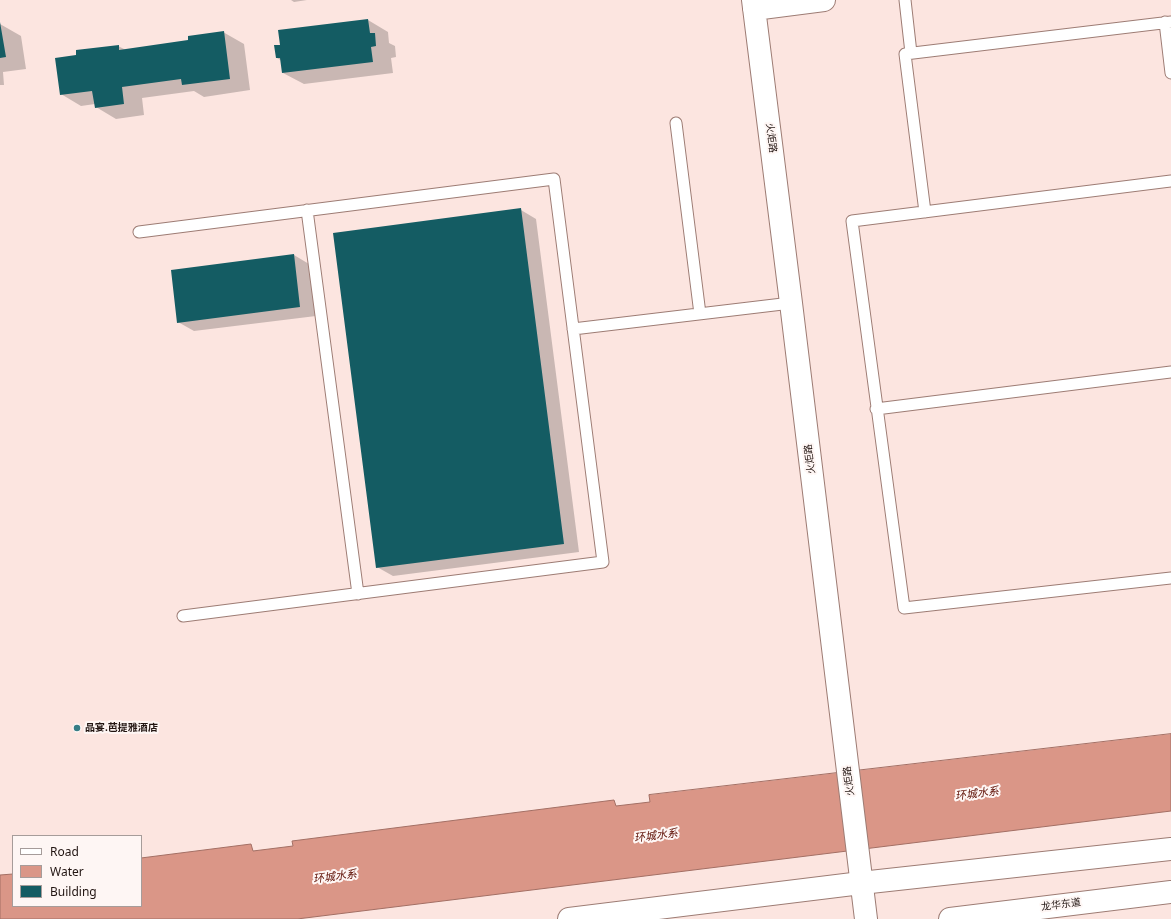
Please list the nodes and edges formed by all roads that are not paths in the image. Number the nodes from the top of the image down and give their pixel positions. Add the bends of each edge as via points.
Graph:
1 (824, 0) edge
2 (905, 0) edge
3 (754, 4) edge
4 (1168, 22) edge
5 (911, 53) junction
6 (1171, 73) edge
7 (676, 123) dead end
8 (1171, 181) edge
9 (307, 210) junction
10 (925, 212) junction
11 (139, 232) dead end
12 (791, 303) junction
13 (700, 314) junction
14 (573, 329) junction
15 (1171, 372) edge
16 (876, 409) junction
17 (1171, 578) edge
18 (358, 594) junction
19 (183, 616) dead end
20 (1171, 849) edge
21 (861, 883) junction
22 (1171, 892) edge
23 (569, 919) edge
24 (866, 919) edge
25 (950, 919) edge

1 - 3 street
2 - 5 lane
3 - 12 street, 火炬路
4 - 5 lane
4 - 6 lane
5 - 10 lane via 905,54
7 - 13 lane
8 - 10 lane
9 - 11 lane
9 - 14 lane via 554,179
9 - 18 lane
10 - 16 lane via 852,221
12 - 13 lane
12 - 21 street, 火炬路
13 - 14 lane
14 - 18 lane via 603,562
15 - 16 lane
16 - 17 lane via 904,608
18 - 19 lane
20 - 21 street
21 - 23 street
21 - 24 street, 火炬路
22 - 25 street, 龙华东道

